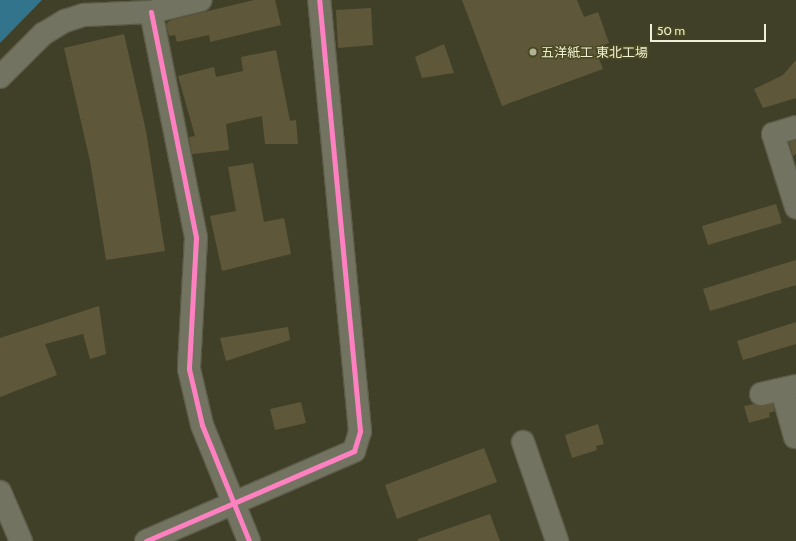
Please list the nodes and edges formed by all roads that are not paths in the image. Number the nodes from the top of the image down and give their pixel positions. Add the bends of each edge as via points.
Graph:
1 (202, 0) edge
2 (319, 0) edge
3 (151, 12) junction
4 (0, 77) edge
5 (796, 127) edge
6 (796, 207) edge
7 (789, 388) edge
8 (761, 394) dead end
9 (795, 437) dead end
10 (523, 442) dead end
11 (0, 492) edge
12 (232, 504) junction
13 (21, 541) edge
14 (146, 541) edge
15 (249, 541) edge
16 (557, 541) edge

1 - 3 street
2 - 12 street via 360,430 354,450
3 - 4 street via 84,15 64,21 43,34
3 - 12 street via 196,238 189,369 202,425
5 - 6 street via 773,134
7 - 8 street
7 - 9 street
10 - 16 street
11 - 13 street
12 - 14 street
12 - 15 street

